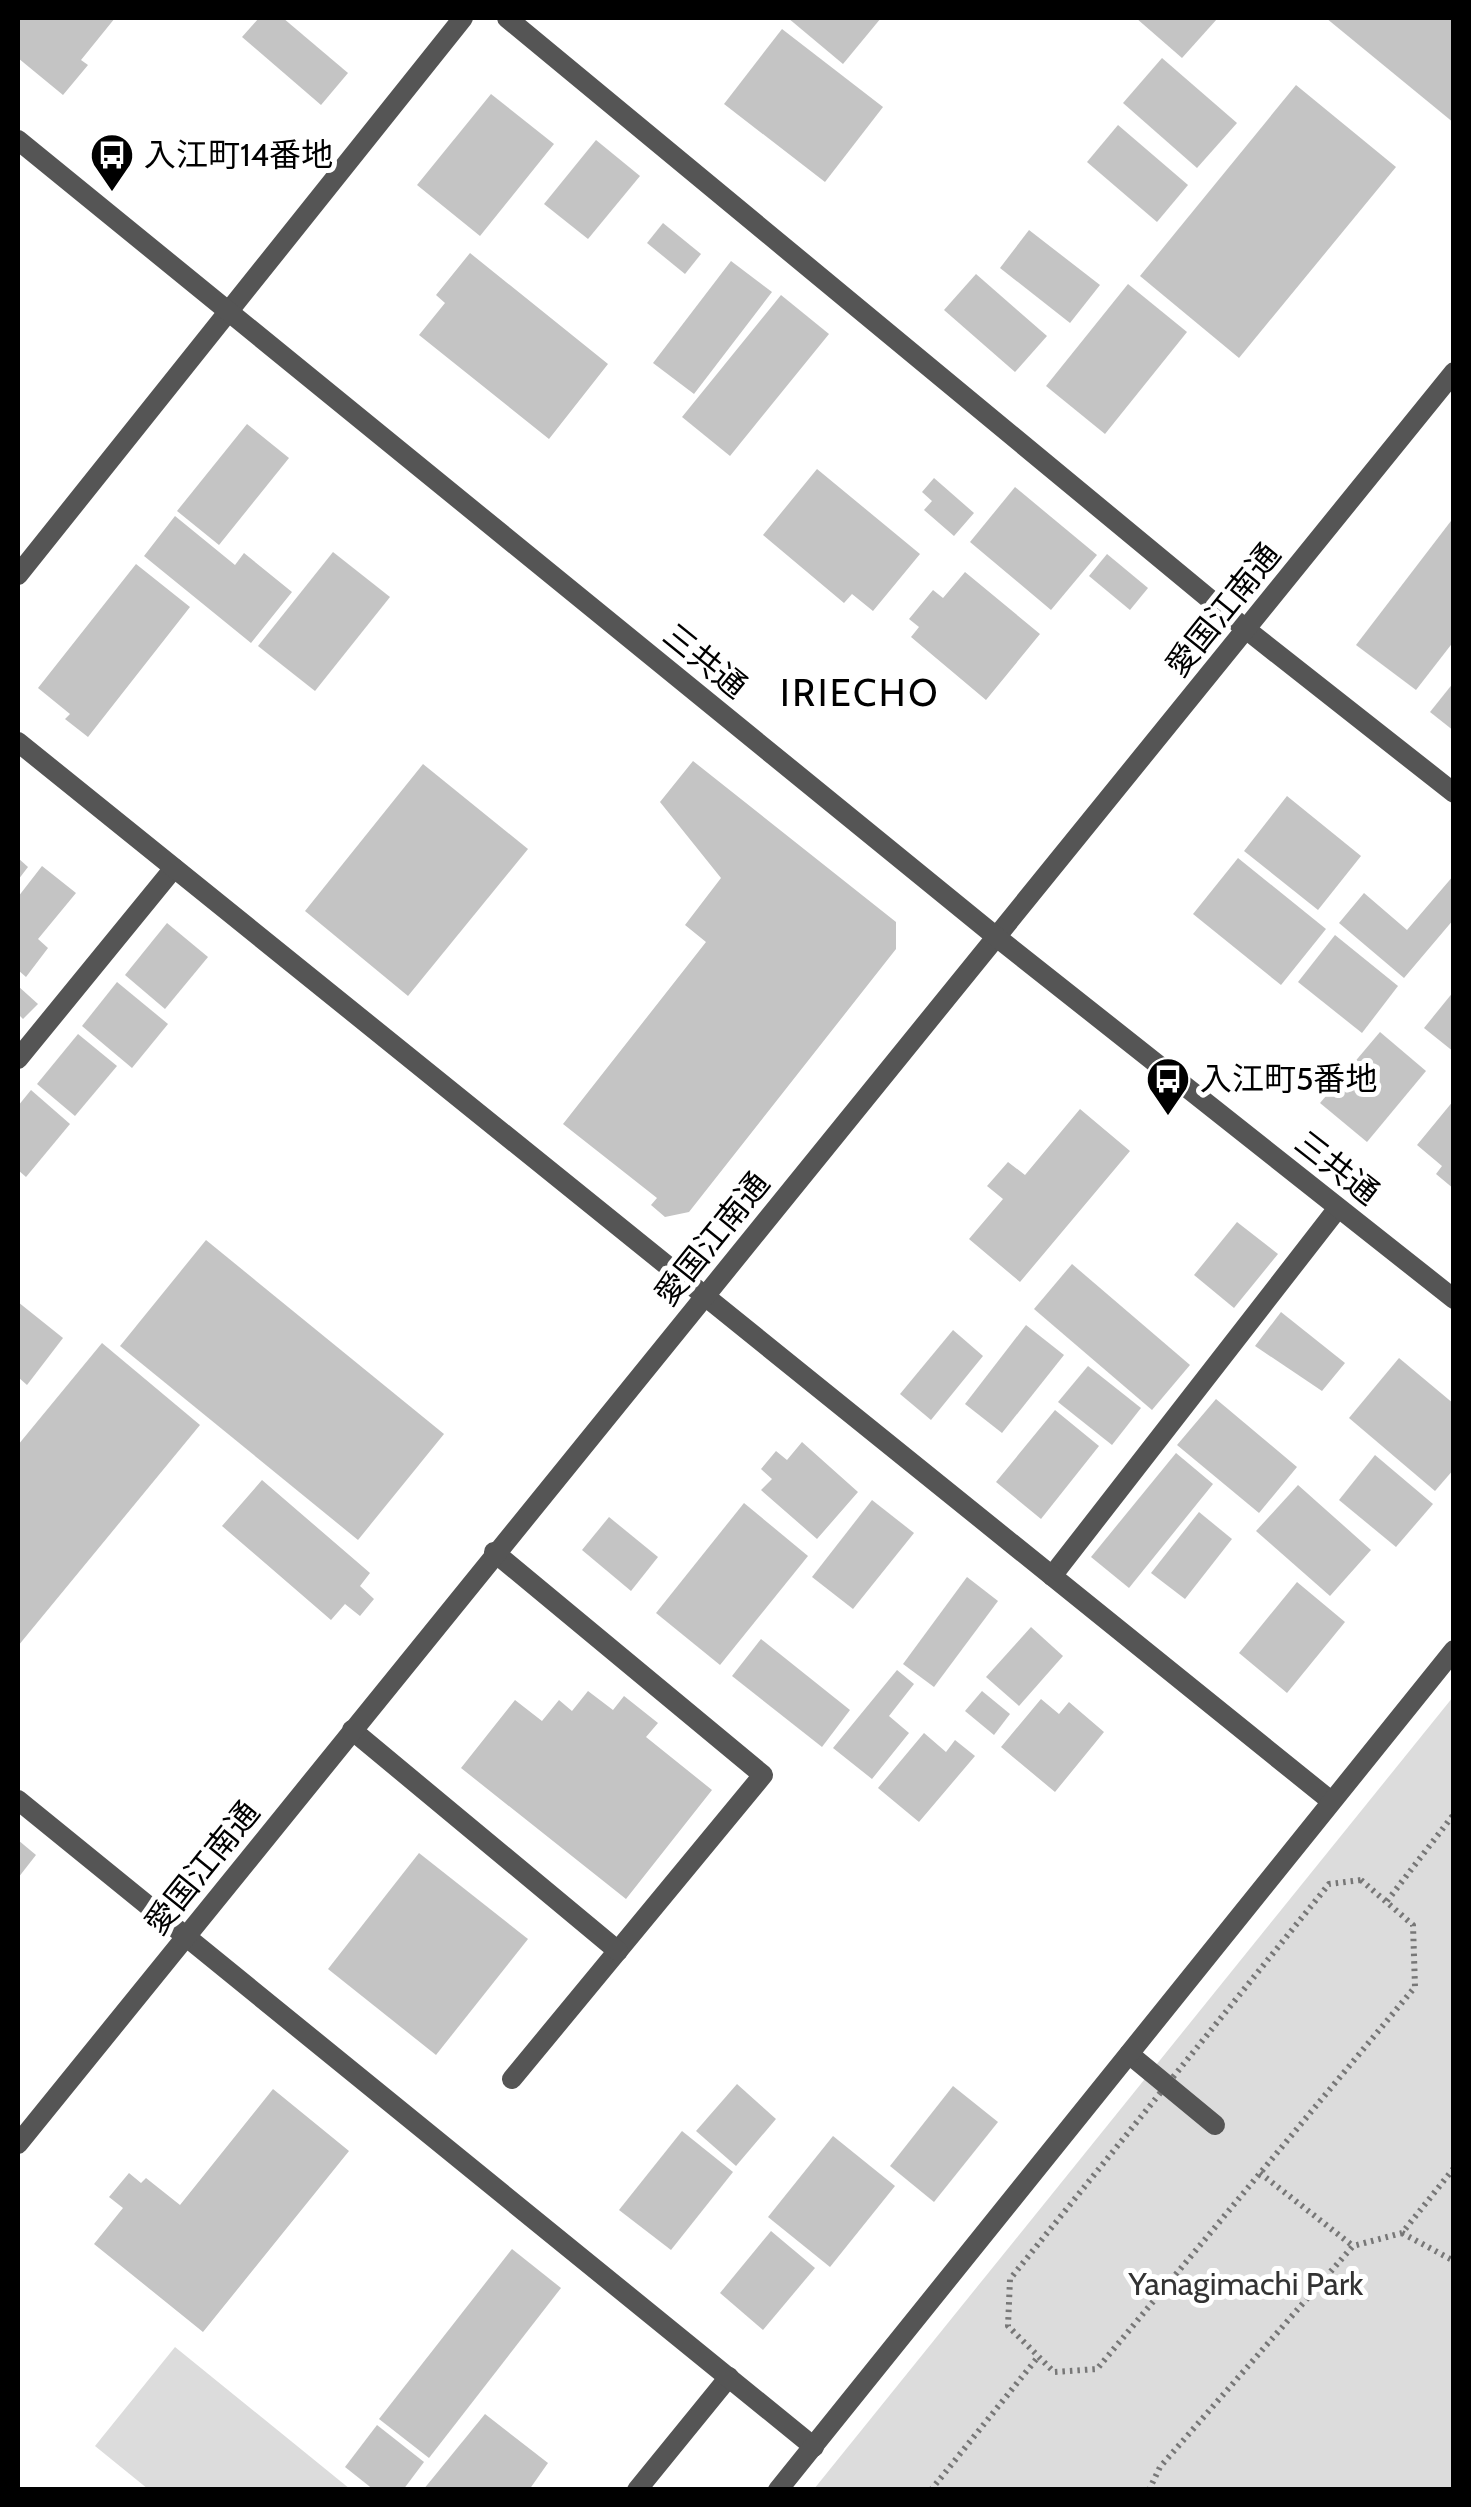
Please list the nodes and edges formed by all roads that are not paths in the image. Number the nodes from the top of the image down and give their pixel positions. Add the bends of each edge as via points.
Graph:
1 (463, 18) edge
2 (507, 18) edge
3 (18, 140) edge
4 (230, 314) junction
5 (1454, 372) edge
6 (18, 575) edge
7 (1246, 630) junction
8 (18, 742) edge
9 (1454, 793) edge
10 (174, 868) junction
11 (994, 934) junction
12 (18, 1059) edge
13 (1338, 1208) junction
14 (704, 1296) junction
15 (1454, 1299) edge
16 (494, 1552) junction
17 (1052, 1576) junction
18 (1454, 1650) edge
19 (352, 1730) junction
20 (18, 1800) edge
21 (1330, 1801) junction
22 (184, 1937) junction
23 (618, 1952) junction
24 (1128, 2054) junction
25 (512, 2080) dead end
26 (1215, 2125) dead end
27 (18, 2144) edge
28 (729, 2378) junction
29 (814, 2447) junction
30 (637, 2490) edge
31 (778, 2490) edge

1 - 4 street
2 - 7 street
3 - 4 street, 三共通
4 - 6 street
4 - 11 street, 三共通
5 - 7 street, 愛国江南通
7 - 9 street
7 - 11 street, 愛国江南通
8 - 10 street
10 - 12 street
10 - 14 street
11 - 13 street, 三共通
11 - 14 street, 愛国江南通
13 - 15 street, 三共通
13 - 17 street
14 - 16 street, 愛国江南通
14 - 17 street
16 - 19 street, 愛国江南通
16 - 23 street via 763,1775
17 - 21 street
18 - 21 street
19 - 22 street, 愛国江南通
19 - 23 street
20 - 22 street
21 - 24 street
22 - 27 street, 愛国江南通
22 - 28 street
23 - 25 street
24 - 26 street
24 - 29 street
28 - 29 street
28 - 30 street
29 - 31 street

